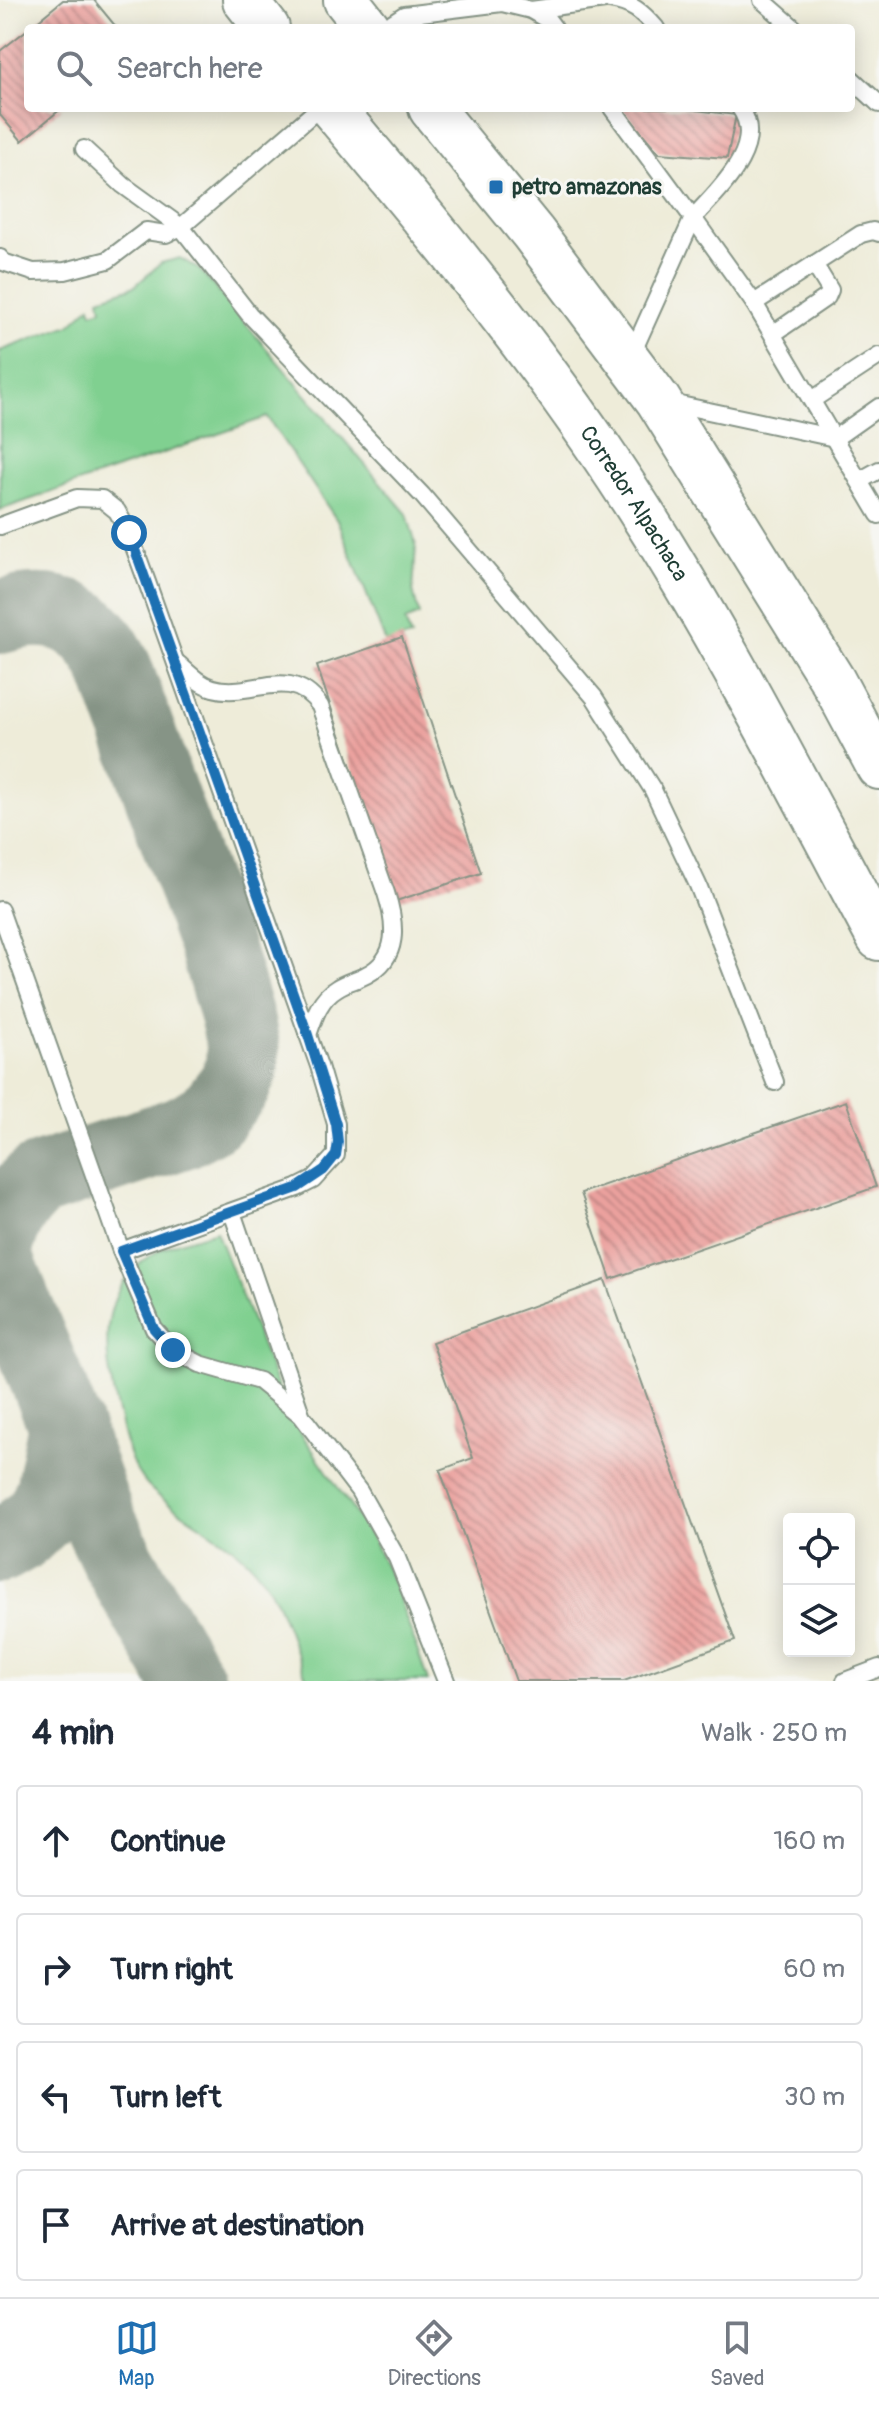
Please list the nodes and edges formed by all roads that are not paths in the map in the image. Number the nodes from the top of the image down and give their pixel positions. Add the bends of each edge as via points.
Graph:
1 (245, 0) edge
2 (346, 0) edge
3 (608, 0) edge
4 (762, 0) edge
5 (501, 2) edge
6 (531, 10) junction
7 (264, 24) edge
8 (365, 24) edge
9 (390, 24) edge
10 (551, 24) edge
11 (652, 24) edge
12 (789, 24) edge
13 (855, 82) edge
14 (879, 104) edge
15 (314, 112) edge
16 (335, 112) edge
17 (434, 112) edge
18 (615, 112) edge
19 (742, 112) edge
20 (84, 149) dead end
21 (693, 218) junction
22 (181, 227) junction
23 (879, 233) edge
24 (0, 258) edge
25 (814, 264) junction
26 (754, 303) junction
27 (773, 334) junction
28 (879, 356) edge
29 (629, 361) junction
30 (658, 400) junction
31 (812, 400) junction
32 (879, 407) edge
33 (835, 438) junction
34 (879, 470) edge
35 (859, 481) junction
36 (879, 515) edge
37 (0, 526) edge
38 (174, 661) junction
39 (879, 767) edge
40 (0, 910) edge
41 (879, 938) edge
42 (308, 1035) junction
43 (775, 1082) dead end
44 (232, 1212) junction
45 (121, 1251) junction
46 (301, 1415) junction
47 (879, 1668) edge
48 (446, 1681) edge
49 (845, 1681) edge

1 - 7 highway
2 - 8 highway
3 - 6 lane
3 - 11 lane via 628,3
4 - 12 lane
5 - 6 lane
5 - 9 lane via 404,15
6 - 10 lane
13 - 14 lane
15 - 22 lane
16 - 41 highway, Corredor Alpachaca via 530,349 602,453 726,651
17 - 29 highway
18 - 21 lane
19 - 21 lane via 748,128 742,159
20 - 22 lane
21 - 26 lane
21 - 29 lane
22 - 24 lane via 166,234 146,231 108,260 65,271 33,272
22 - 43 lane via 249,314 422,495 594,697 653,790 685,858
23 - 25 lane via 861,234
25 - 26 lane
25 - 27 lane via 830,290 827,297
26 - 27 lane
27 - 31 lane
28 - 31 lane
29 - 30 highway
30 - 33 lane
30 - 39 highway via 833,681
31 - 33 lane
32 - 33 lane
33 - 35 lane
34 - 35 lane
35 - 36 lane
37 - 38 lane via 77,498 102,499 117,511 129,533
38 - 42 lane
38 - 42 lane via 215,689 283,683 299,688 320,706 390,904 395,937 380,967 325,999
40 - 45 lane
42 - 44 lane via 336,1124 336,1155 313,1180
44 - 45 lane
44 - 46 lane
45 - 46 lane via 154,1329 173,1350 200,1364 259,1381
46 - 48 lane via 359,1491 397,1558
47 - 49 lane

